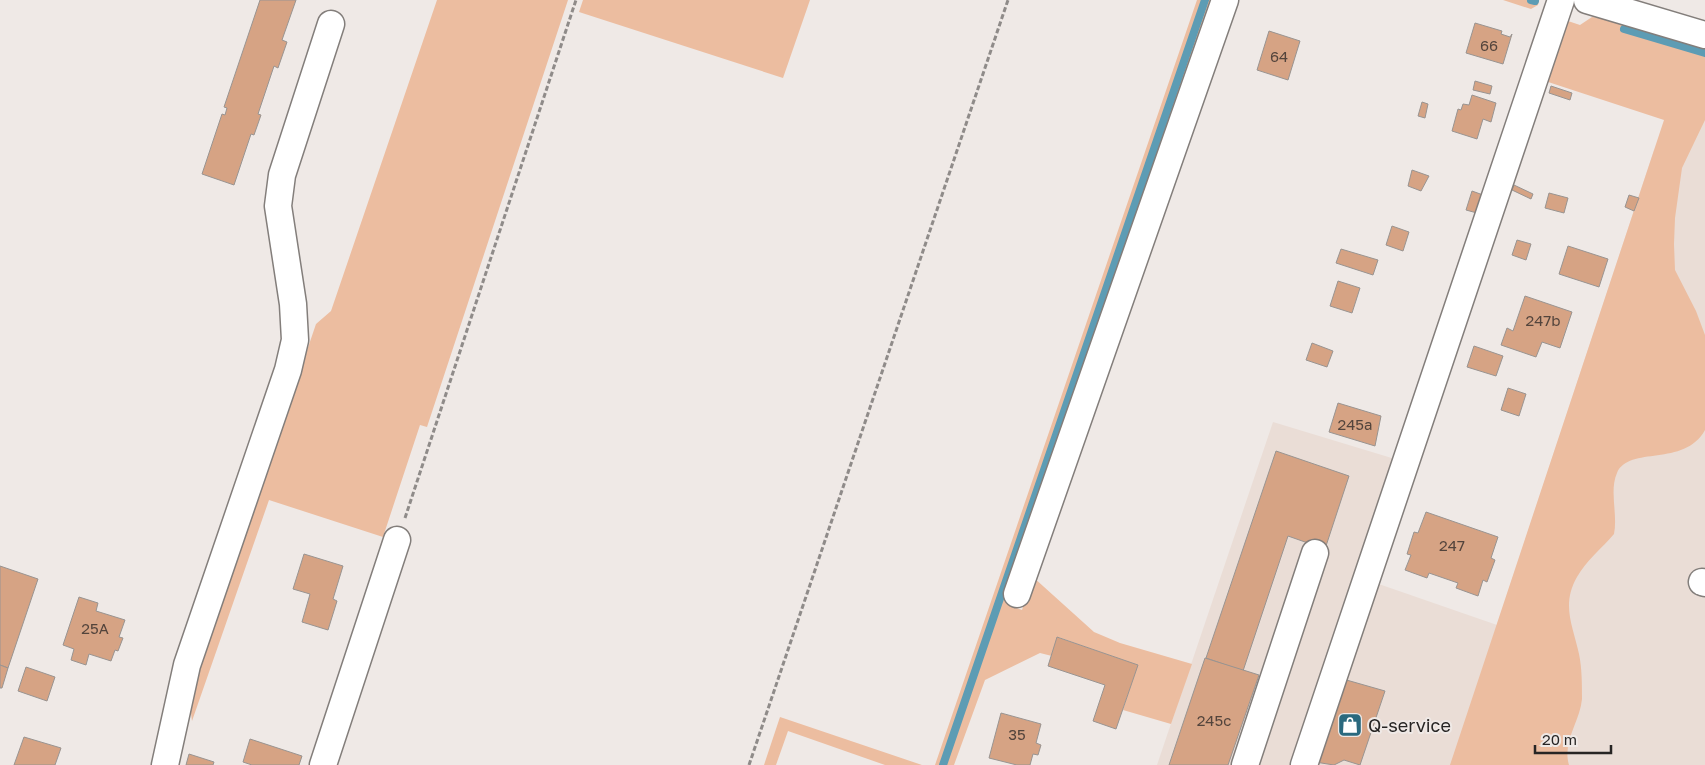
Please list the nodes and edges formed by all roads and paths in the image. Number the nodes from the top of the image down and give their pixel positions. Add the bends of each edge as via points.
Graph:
1 (576, 0) edge
2 (1008, 0) edge
3 (1226, 0) edge
4 (1561, 0) edge
5 (1587, 0) edge
6 (331, 24) dead end
7 (1704, 32) edge
8 (398, 540) joint
9 (1315, 553) dead end
10 (1017, 594) dead end
11 (164, 765) edge
12 (323, 765) edge
13 (749, 765) edge
14 (1245, 765) edge
15 (1304, 765) edge

1 - 8 path
2 - 13 path
3 - 10 street
4 - 15 street
5 - 7 street
6 - 11 street via 282,176 278,206 293,304 295,340 288,370 187,665
8 - 12 street
9 - 14 street

